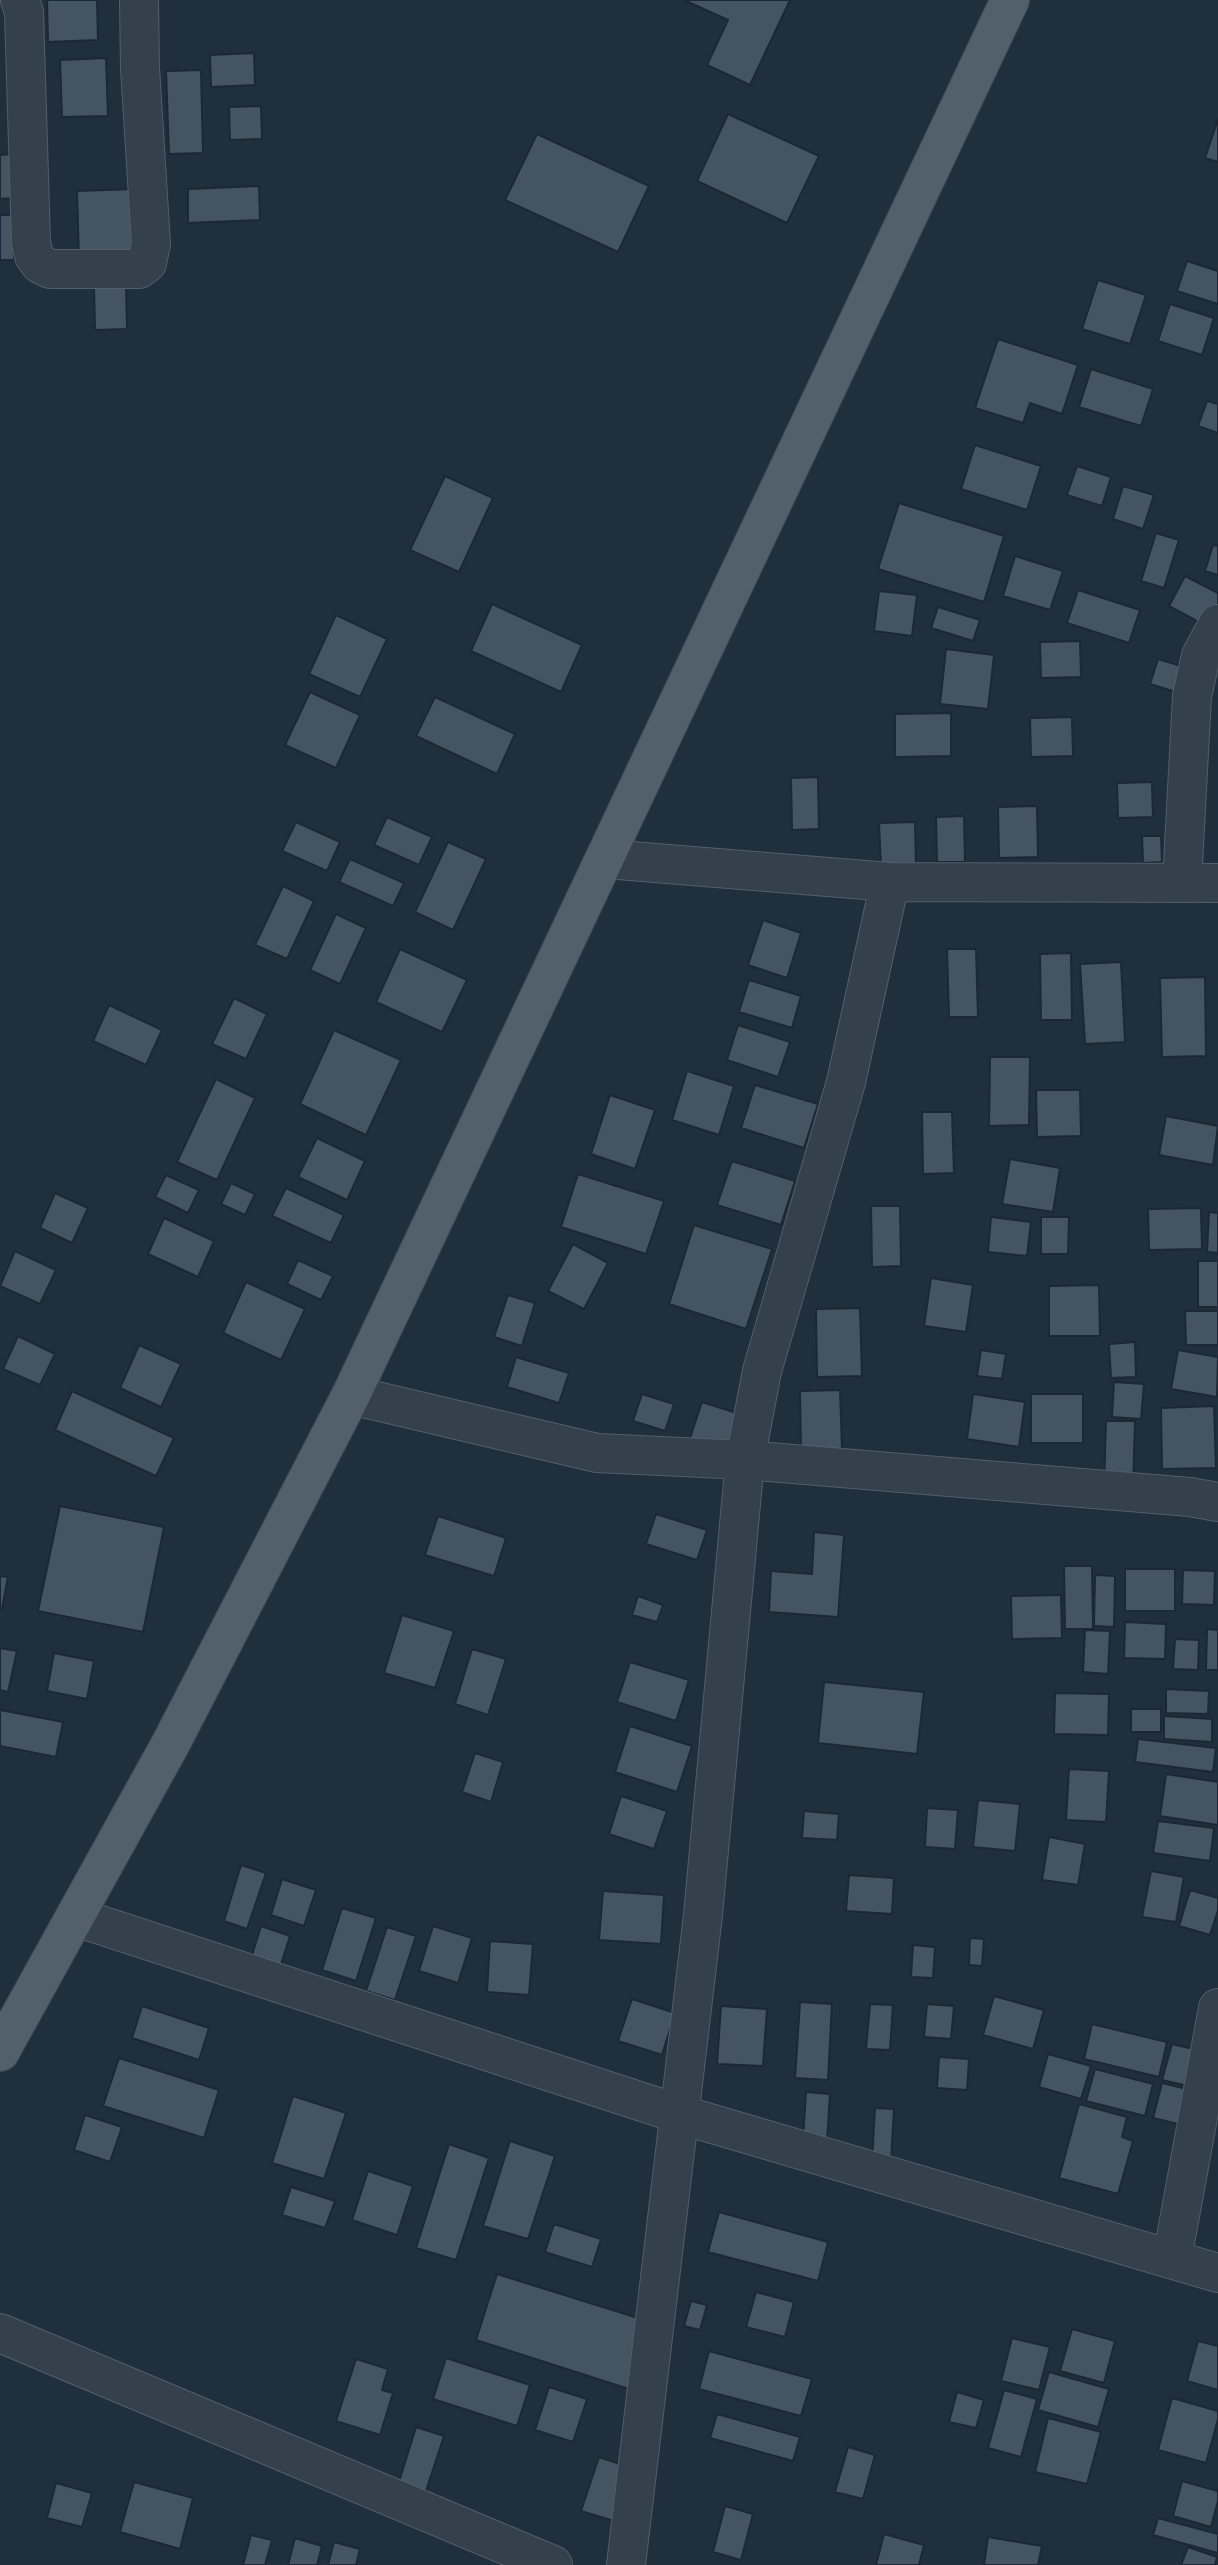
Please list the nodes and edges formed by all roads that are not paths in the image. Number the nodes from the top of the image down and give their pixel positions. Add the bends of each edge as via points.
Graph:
1 (20, 0) edge
2 (139, 0) edge
3 (1010, 0) edge
4 (1218, 624) edge
5 (606, 859) junction
6 (890, 882) junction
7 (1200, 883) edge
8 (351, 1395) junction
9 (746, 1460) junction
10 (1218, 1502) edge
11 (76, 1917) junction
12 (1218, 2007) edge
13 (0, 2052) edge
14 (679, 2114) junction
15 (1172, 2259) junction
16 (1218, 2273) edge
17 (0, 2333) edge
18 (553, 2565) edge
19 (626, 2565) edge

1 - 2 street via 34,256 50,269 139,269 147,263 151,244
3 - 5 main road
4 - 7 street via 1200,656 1192,696
5 - 6 street
5 - 8 main road
6 - 7 street
6 - 9 street via 846,1082 762,1371
8 - 9 street via 597,1453
8 - 11 main road
9 - 10 street
9 - 14 street via 703,1915
11 - 13 main road
11 - 14 street
12 - 15 street
14 - 15 street
14 - 19 street
15 - 16 street
17 - 18 street

